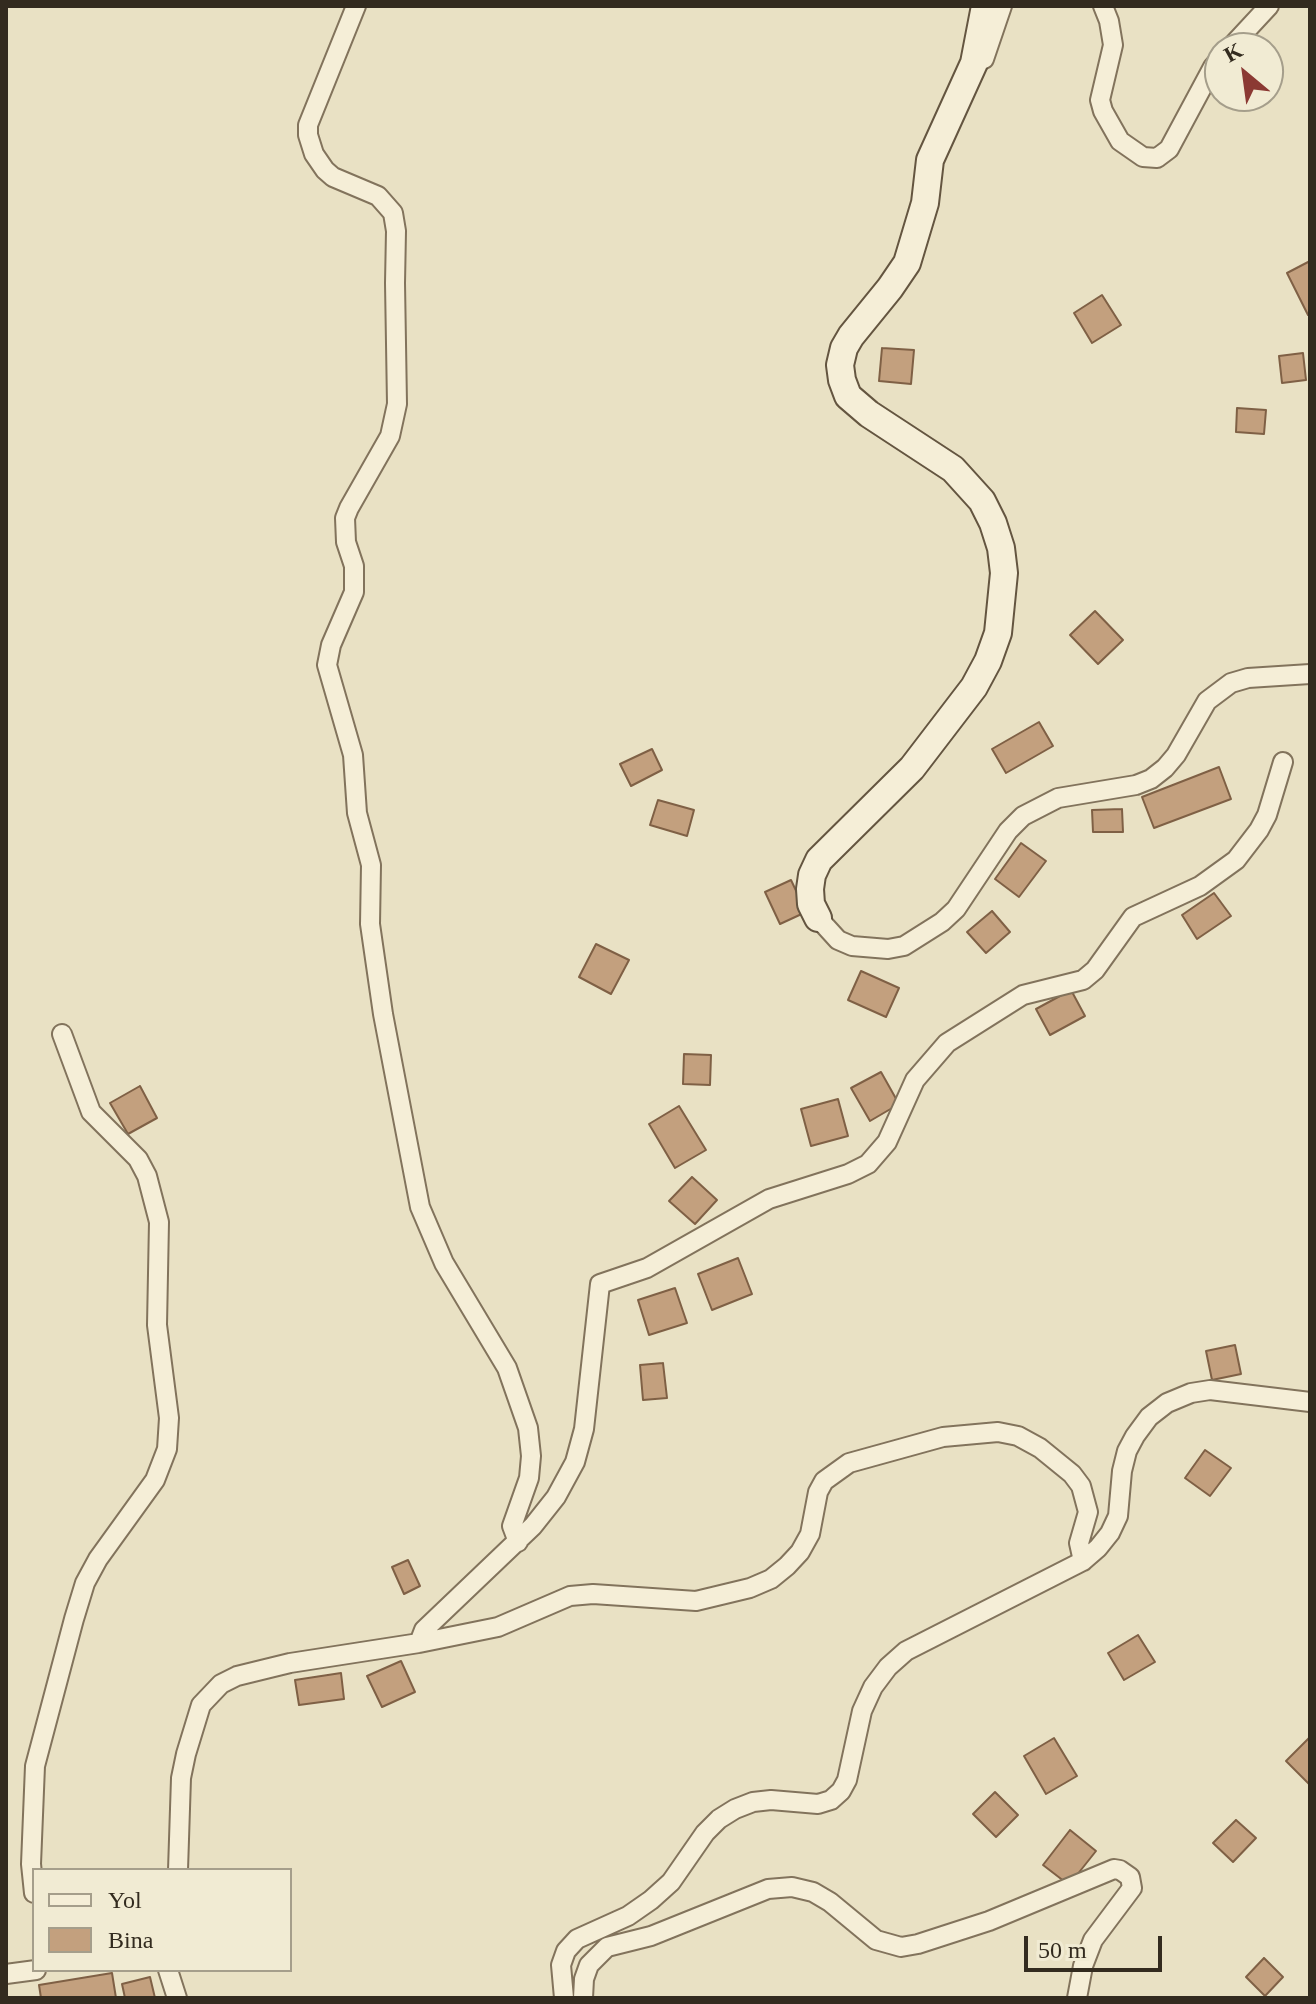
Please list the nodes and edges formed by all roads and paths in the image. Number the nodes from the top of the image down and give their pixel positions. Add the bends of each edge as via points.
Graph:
1 (356, 6) edge
2 (985, 6) edge
3 (1002, 6) edge
4 (1103, 6) edge
5 (1269, 6) edge
6 (1245, 32) edge
7 (974, 63) junction
8 (1204, 84) edge
9 (1310, 674) edge
10 (1283, 762) dead end
11 (818, 918) joint
12 (62, 1034) dead end
13 (1310, 1402) edge
14 (518, 1542) junction
15 (1083, 1561) junction
16 (419, 1643) junction
17 (178, 1868) edge
18 (32, 1874) edge
19 (32, 1971) edge
20 (169, 1972) edge
21 (6, 1974) edge
22 (177, 1998) edge
23 (564, 1998) edge
24 (583, 1998) edge
25 (1077, 1998) edge

1 - 14 street via 308,135 325,170 378,196 393,213 397,404 390,436 345,518 354,592 327,665 353,755 357,813 371,865 370,924 383,1014 420,1207 444,1263 507,1368 528,1428 529,1478 512,1526
2 - 7 street
3 - 7 street via 986,56
4 - 8 street via 1113,45 1100,100 1120,141 1143,157 1157,158 1169,149
5 - 6 street
7 - 11 street via 930,160 925,203 907,263 851,336 840,365 848,396 953,469 982,501 1002,560 998,633 974,687 912,768 819,860 810,889
9 - 11 street via 1231,683 1207,701 1176,755 1151,779 1058,798 1023,816 956,909 904,946 852,946 838,940
10 - 14 street via 1267,815 1236,860 1200,886 1133,917 1083,980 1023,995 947,1043 915,1080 887,1142 868,1164 769,1199 647,1268 600,1284 584,1429 575,1462 556,1497
12 - 18 street via 91,1112 138,1159 147,1176 159,1222 157,1325 169,1418 167,1449 155,1480 98,1559 74,1619 35,1766
13 - 15 street via 1210,1390 1167,1403 1135,1436 1122,1471 1118,1516
14 - 16 street via 424,1630
15 - 16 street via 1079,1549 1088,1512 1072,1474 1018,1436 973,1433 902,1448 835,1471 818,1492 810,1534 800,1552 771,1579 750,1588 696,1601 570,1596 498,1627
15 - 23 street via 906,1651 873,1687 841,1791 818,1804 753,1802 719,1819 651,1900 577,1939 566,1951 561,1965
16 - 17 street via 264,1669 237,1676 210,1694 201,1705 181,1778
19 - 21 street
20 - 22 street
24 - 25 street via 589,1965 607,1947 651,1936 768,1889 813,1892 876,1940 901,1947 989,1921 1120,1870 1130,1877 1132,1888 1093,1940

